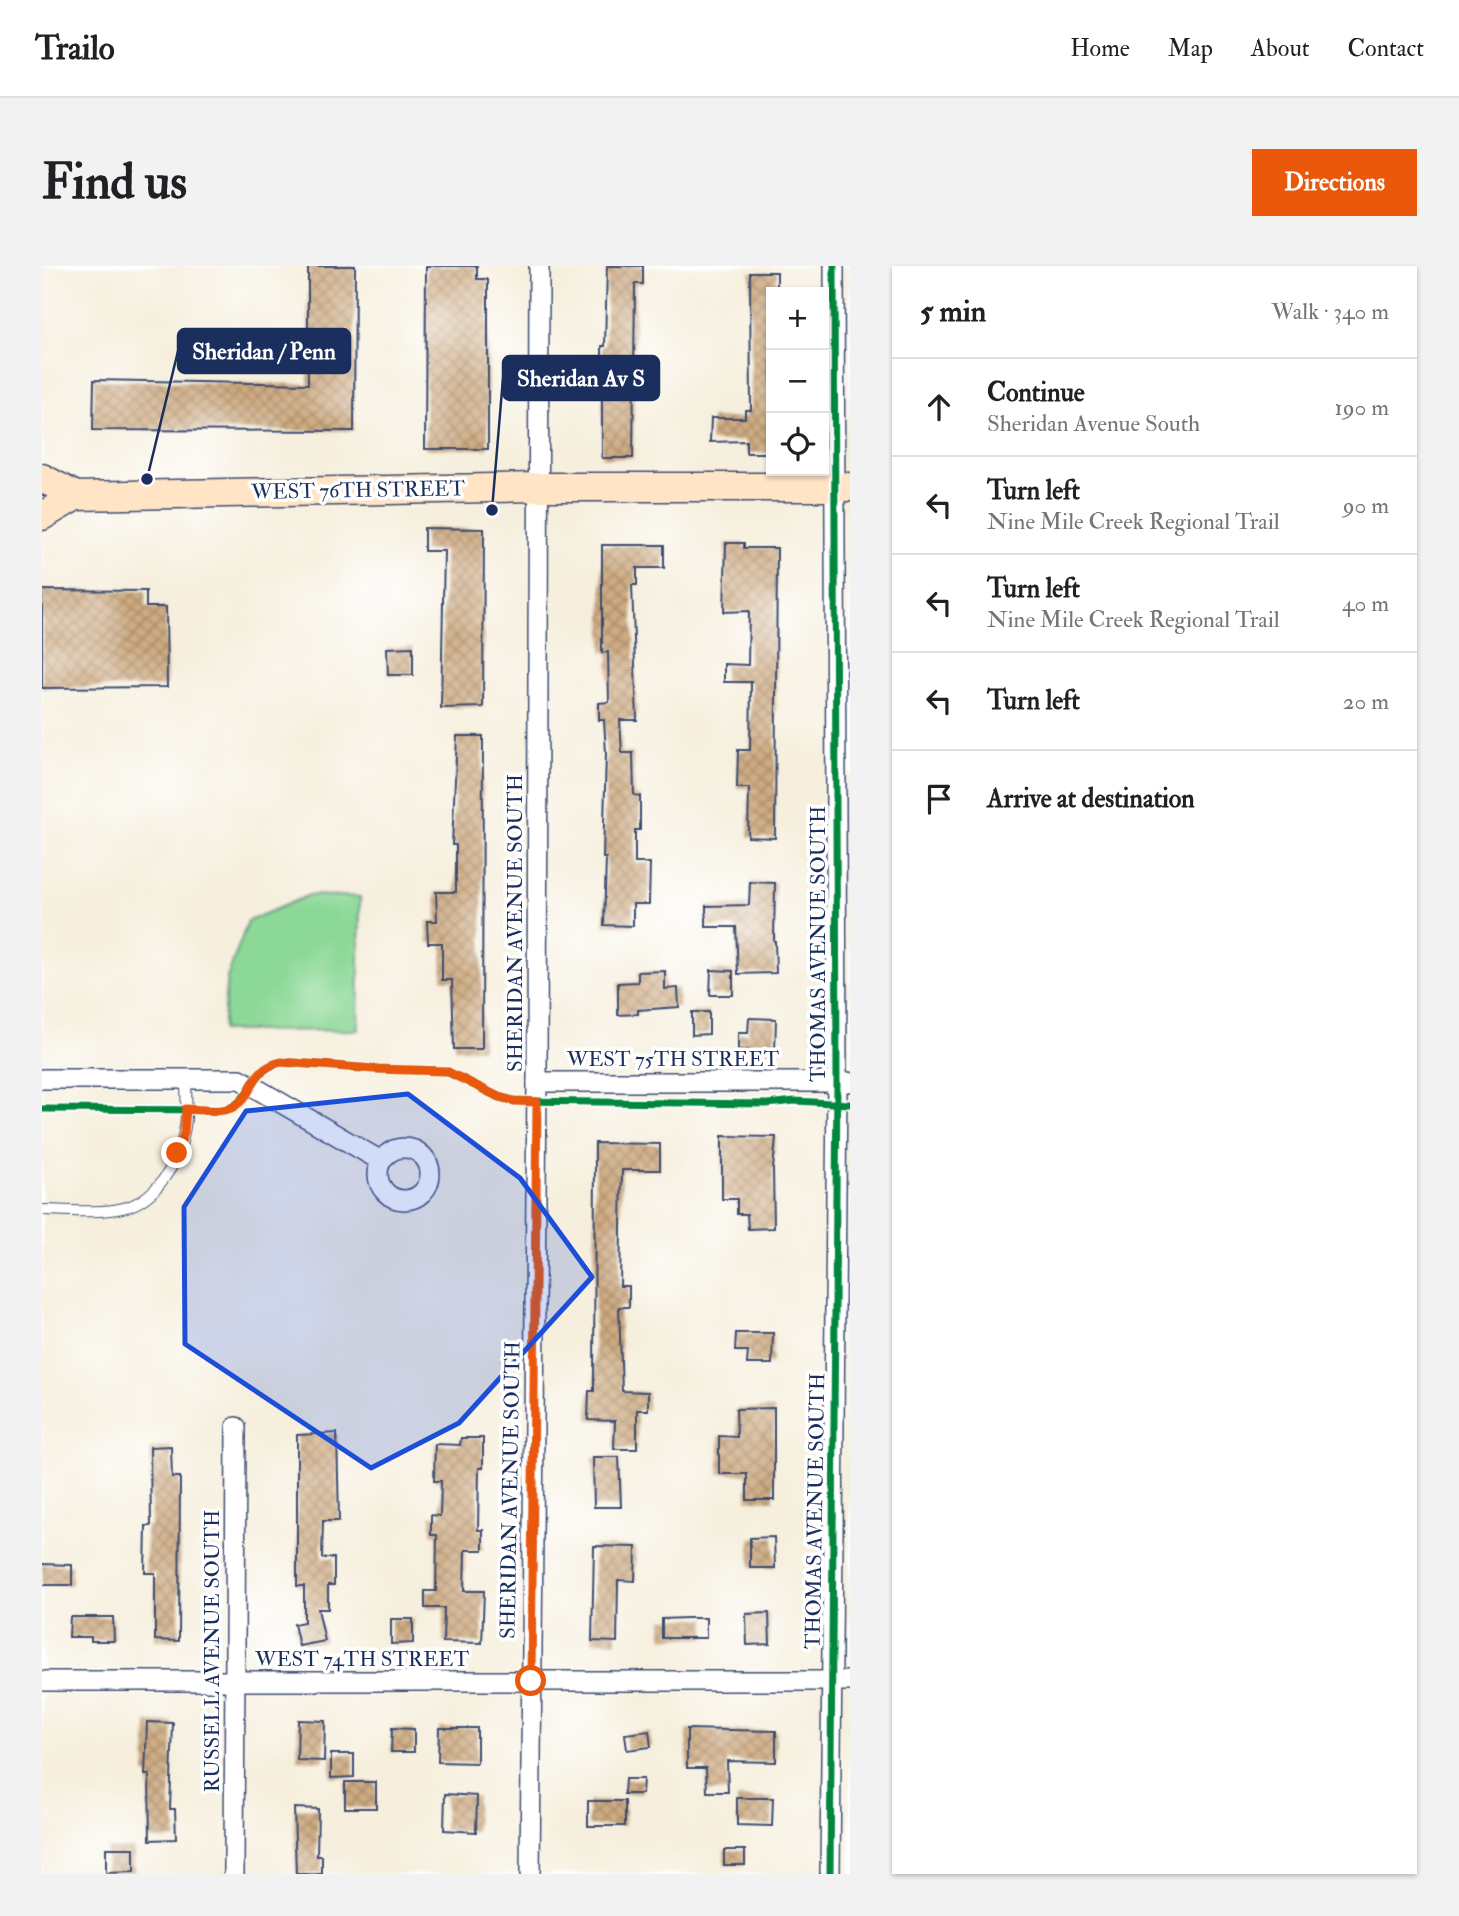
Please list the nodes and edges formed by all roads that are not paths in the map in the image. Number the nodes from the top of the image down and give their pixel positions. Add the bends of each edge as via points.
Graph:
1 (539, 266) edge
2 (834, 266) edge
3 (42, 478) edge
4 (540, 487) junction
5 (842, 487) edge
6 (76, 496) junction
7 (42, 516) edge
8 (186, 1078) junction
9 (42, 1079) edge
10 (537, 1082) junction
11 (843, 1082) edge
12 (381, 1161) dead end
13 (42, 1210) edge
14 (236, 1427) dead end
15 (42, 1681) edge
16 (234, 1681) junction
17 (531, 1681) junction
18 (840, 1681) edge
19 (234, 1874) edge
20 (530, 1874) edge
21 (830, 1874) edge

1 - 4 street, SHERIDAN AVENUE SOUTH
2 - 5 street, THOMAS AVENUE SOUTH
3 - 6 street, WEST 76TH STREET
4 - 5 street, WEST 76TH STREET
4 - 6 street, WEST 76TH STREET
4 - 10 street, SHERIDAN AVENUE SOUTH
5 - 11 street, THOMAS AVENUE SOUTH
6 - 7 street, WEST 76TH STREET
8 - 9 street
8 - 12 street via 240,1079
8 - 13 lane via 184,1133 166,1176 154,1189 123,1208
10 - 11 street, WEST 75TH STREET
10 - 17 street, SHERIDAN AVENUE SOUTH
11 - 18 street, THOMAS AVENUE SOUTH
14 - 16 street, RUSSELL AVENUE SOUTH
15 - 16 street, WEST 74TH STREET
16 - 17 street, WEST 74TH STREET
16 - 19 street, RUSSELL AVENUE SOUTH
17 - 18 street, WEST 74TH STREET
17 - 20 street, SHERIDAN AVENUE SOUTH
18 - 21 street, THOMAS AVENUE SOUTH

